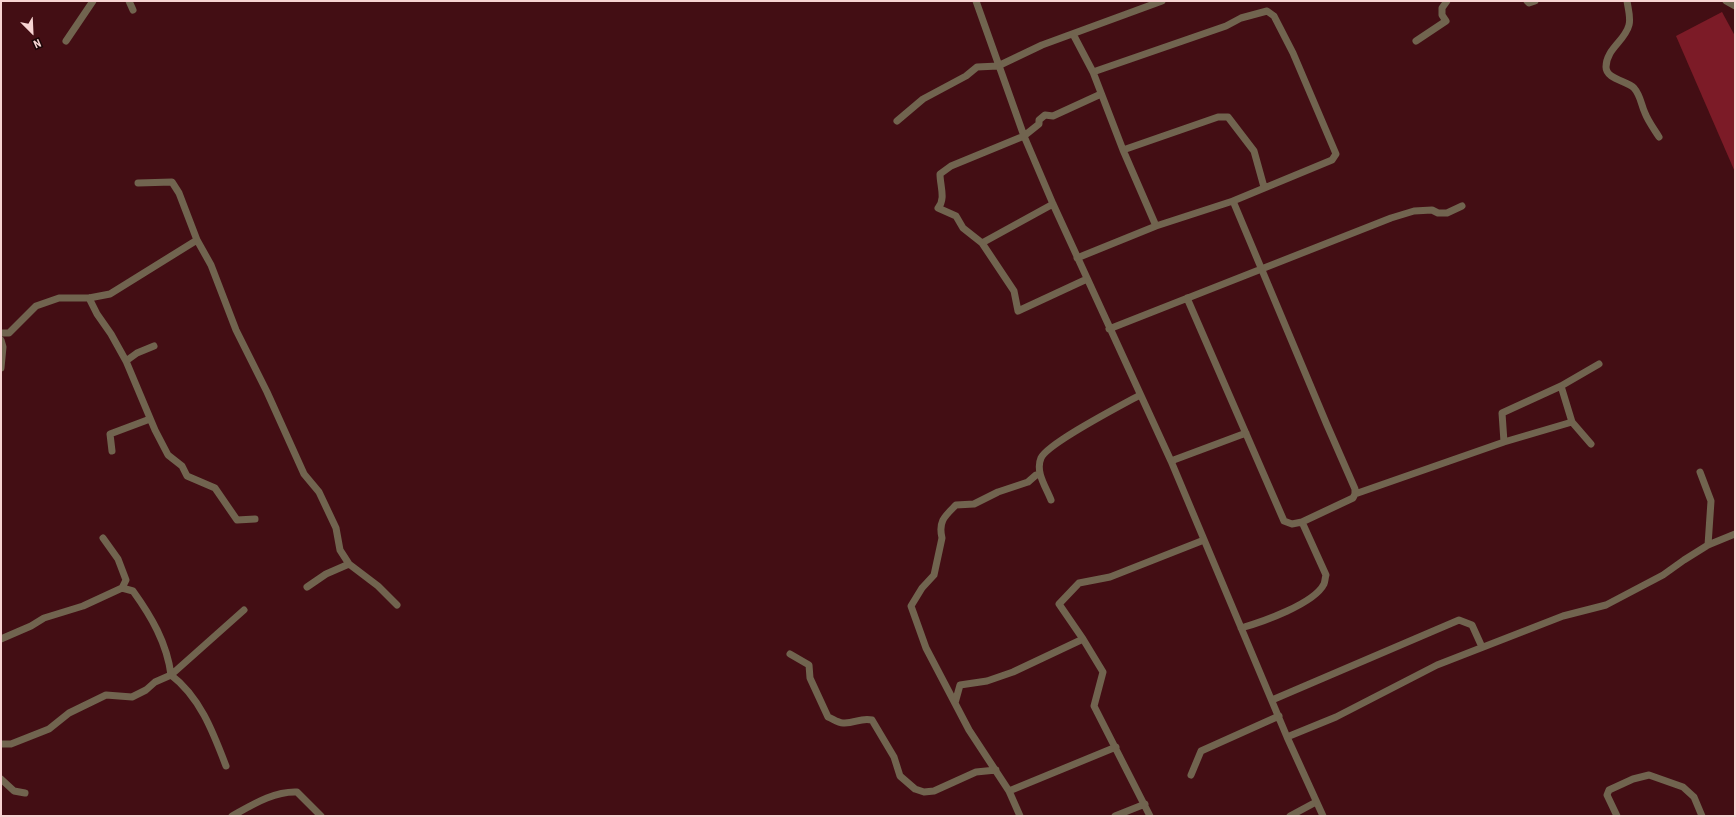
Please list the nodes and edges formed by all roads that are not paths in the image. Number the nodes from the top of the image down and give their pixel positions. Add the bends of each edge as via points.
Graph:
1 (93, 1) edge
2 (129, 1) edge
3 (976, 1) edge
4 (1447, 1) edge
5 (1527, 1) edge
6 (1535, 1) edge
7 (1627, 1) edge
8 (1726, 1) edge
9 (1157, 2) edge
10 (1735, 6) edge
11 (133, 10) dead end
12 (1073, 34) junction
13 (66, 41) dead end
14 (1416, 41) dead end
15 (998, 66) junction
16 (1093, 72) junction
17 (1101, 94) junction
18 (897, 122) dead end
19 (1024, 136) junction
20 (1659, 137) dead end
21 (1123, 150) junction
22 (138, 183) dead end
23 (1264, 187) junction
24 (1234, 201) junction
25 (1053, 204) junction
26 (1462, 206) dead end
27 (1156, 226) junction
28 (197, 240) junction
29 (982, 243) junction
30 (1077, 258) junction
31 (1261, 270) junction
32 (1087, 279) junction
33 (89, 298) junction
34 (1187, 298) junction
35 (1109, 328) junction
36 (1, 333) edge
37 (1, 340) edge
38 (154, 346) dead end
39 (126, 361) junction
40 (1599, 364) dead end
41 (1, 368) edge
42 (1561, 386) junction
43 (1140, 395) junction
44 (150, 419) junction
45 (1572, 422) junction
46 (1246, 433) junction
47 (1504, 442) junction
48 (1591, 444) dead end
49 (112, 451) dead end
50 (1171, 461) junction
51 (1700, 472) dead end
52 (1040, 475) junction
53 (1355, 494) junction
54 (1051, 500) dead end
55 (255, 519) dead end
56 (1302, 522) junction
57 (1735, 534) edge
58 (103, 538) dead end
59 (1204, 540) junction
60 (1708, 545) junction
61 (349, 564) junction
62 (307, 587) dead end
63 (122, 588) junction
64 (397, 605) dead end
65 (244, 610) dead end
66 (1241, 628) junction
67 (1, 639) edge
68 (1083, 639) junction
69 (1482, 647) junction
70 (790, 654) dead end
71 (171, 675) junction
72 (1272, 700) junction
73 (955, 703) junction
74 (1279, 716) junction
75 (1287, 737) junction
76 (1, 744) edge
77 (1116, 747) junction
78 (226, 766) dead end
79 (996, 770) junction
80 (1191, 775) dead end
81 (1, 778) edge
82 (1009, 791) junction
83 (25, 793) dead end
84 (1316, 802) junction
85 (1145, 804) junction
86 (232, 816) edge
87 (321, 816) edge
88 (1020, 816) edge
89 (1116, 816) edge
90 (1150, 816) edge
91 (1290, 816) edge
92 (1323, 816) edge
93 (1617, 816) edge
94 (1702, 816) edge

1 - 13 street
2 - 11 street
3 - 15 street
4 - 14 street via 1442,8 1442,15 1446,21
5 - 6 street
7 - 20 street via 1630,24 1625,36 1610,52 1607,72 1633,87
8 - 10 street
9 - 12 street
12 - 15 street via 1042,45
12 - 16 street
15 - 18 street via 977,67 966,76 924,99
15 - 19 street
16 - 17 street
16 - 23 street via 1226,26 1241,18 1268,11 1274,16 1293,53 1336,154 1332,160
17 - 19 street via 1053,116 1045,115 1039,120 1039,124
17 - 21 street
19 - 25 street
19 - 29 street via 951,166 940,174 942,196 938,208 956,216 964,228
21 - 23 street via 1218,117 1228,117 1254,151
21 - 27 street
22 - 28 street via 172,182 179,193
23 - 24 street
24 - 27 street
24 - 31 street
25 - 29 street
25 - 30 street
26 - 31 street via 1447,213 1432,210 1414,211 1391,218
27 - 30 street
28 - 33 street via 110,294
28 - 61 street via 211,265 236,330 304,474 319,492 336,528 340,550
29 - 32 street via 1014,291 1018,311
30 - 32 street
31 - 34 street
31 - 53 street
32 - 35 street
33 - 36 street via 59,298 36,306 10,333
33 - 39 street
34 - 35 street
34 - 46 street
35 - 43 street
37 - 41 street
38 - 39 street via 136,353
39 - 44 street
40 - 42 street
42 - 45 street
42 - 47 street via 1502,414
43 - 50 street
43 - 52 street via 1062,439 1041,457
44 - 49 street via 110,434
44 - 55 street via 168,455 182,466 187,476 215,488 237,520
45 - 47 street
45 - 48 street
46 - 50 street
46 - 56 street via 1284,521 1292,524
47 - 53 street
50 - 59 street
51 - 60 street via 1711,501
52 - 54 street
52 - 73 street via 974,504 956,504 942,521 942,538 934,575 911,606 926,648
53 - 56 street via 1353,498
56 - 66 street via 1326,575 1324,584 1304,602 1261,623
57 - 60 street
58 - 63 street via 118,559 126,580
59 - 66 street
59 - 68 street via 1110,577 1079,583 1059,604
60 - 69 street via 1663,575 1606,605 1563,616
61 - 62 street via 326,574
61 - 64 street via 378,586
63 - 67 street via 84,606 44,618
63 - 71 street via 133,591 157,629 169,659
65 - 71 street
66 - 72 street
68 - 73 street via 1013,672 987,681 960,685
68 - 77 street via 1104,672 1094,706
69 - 72 street via 1472,625 1459,620
69 - 75 street via 1438,665 1336,717
70 - 79 street via 808,666 810,678 828,717 842,723 865,718 872,720 894,757 900,776 916,789 924,792 934,791 976,772
71 - 76 street via 132,697 106,695 69,713 49,729 11,744
71 - 78 street via 185,686 202,712
72 - 74 street
73 - 79 street via 969,730
74 - 75 street
74 - 80 street via 1201,751
75 - 84 street
77 - 82 street
77 - 85 street
79 - 82 street
81 - 83 street via 14,791
82 - 88 street
84 - 91 street
84 - 92 street
85 - 89 street
85 - 90 street
86 - 87 street via 278,793 298,792
93 - 94 street via 1607,795 1609,790 1649,775 1683,787 1694,797

